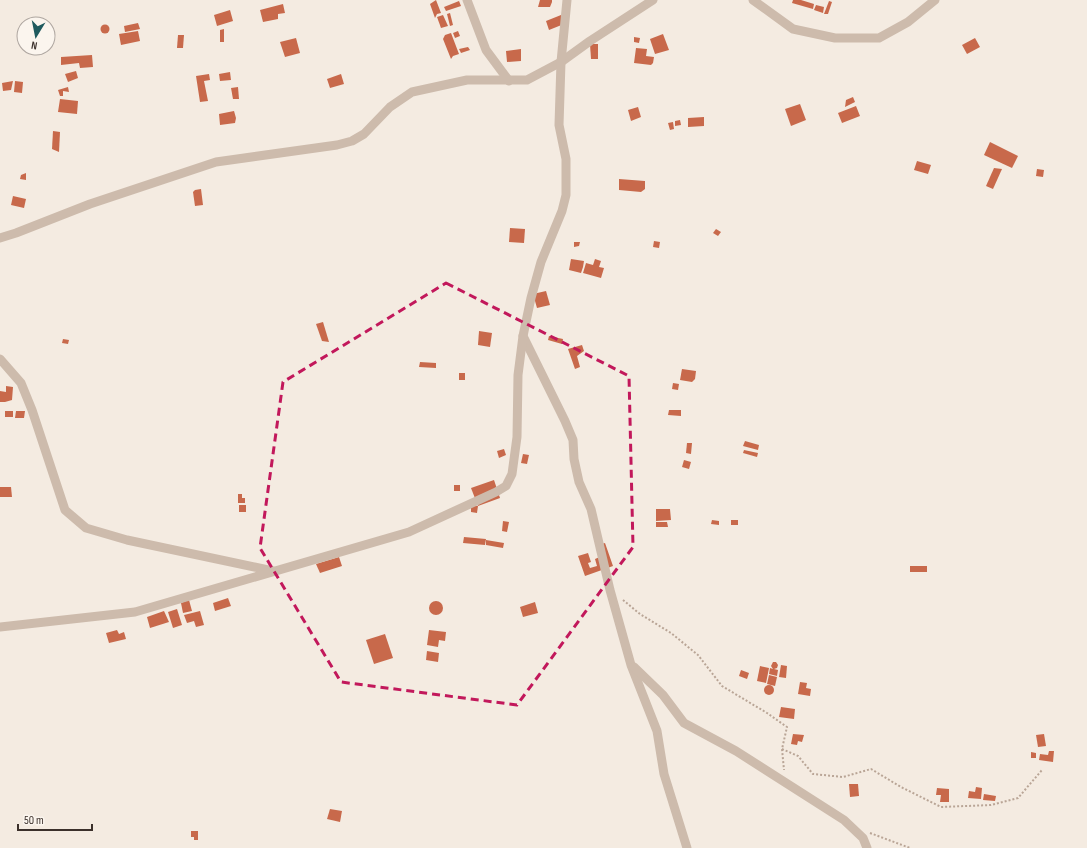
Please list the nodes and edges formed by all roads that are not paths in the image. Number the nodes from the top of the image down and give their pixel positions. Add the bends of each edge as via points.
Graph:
1 (467, 0) edge
2 (567, 0) edge
3 (653, 0) edge
4 (935, 0) edge
5 (756, 1) edge
6 (561, 62) junction
7 (509, 81) junction
8 (0, 238) edge
9 (523, 336) junction
10 (0, 359) edge
11 (274, 571) junction
12 (0, 627) edge
13 (632, 665) junction
14 (687, 848) edge
15 (867, 848) edge

1 - 7 street via 486,50
2 - 6 street
3 - 6 street
4 - 5 street via 908,22 879,38 835,38 793,29
6 - 7 street via 527,80
6 - 9 street via 559,125 566,159 566,195 541,262
7 - 8 street via 467,80 412,92 390,107 364,134 352,141 216,162 90,204
9 - 11 street via 518,375 517,437 512,474 506,486 409,532
9 - 13 street via 573,440 579,482 590,508
10 - 11 street via 21,383 65,510 86,528 127,540
11 - 12 street via 135,612
13 - 14 street via 657,731 664,774
13 - 15 street via 663,696 684,723 736,751 844,820 863,838

